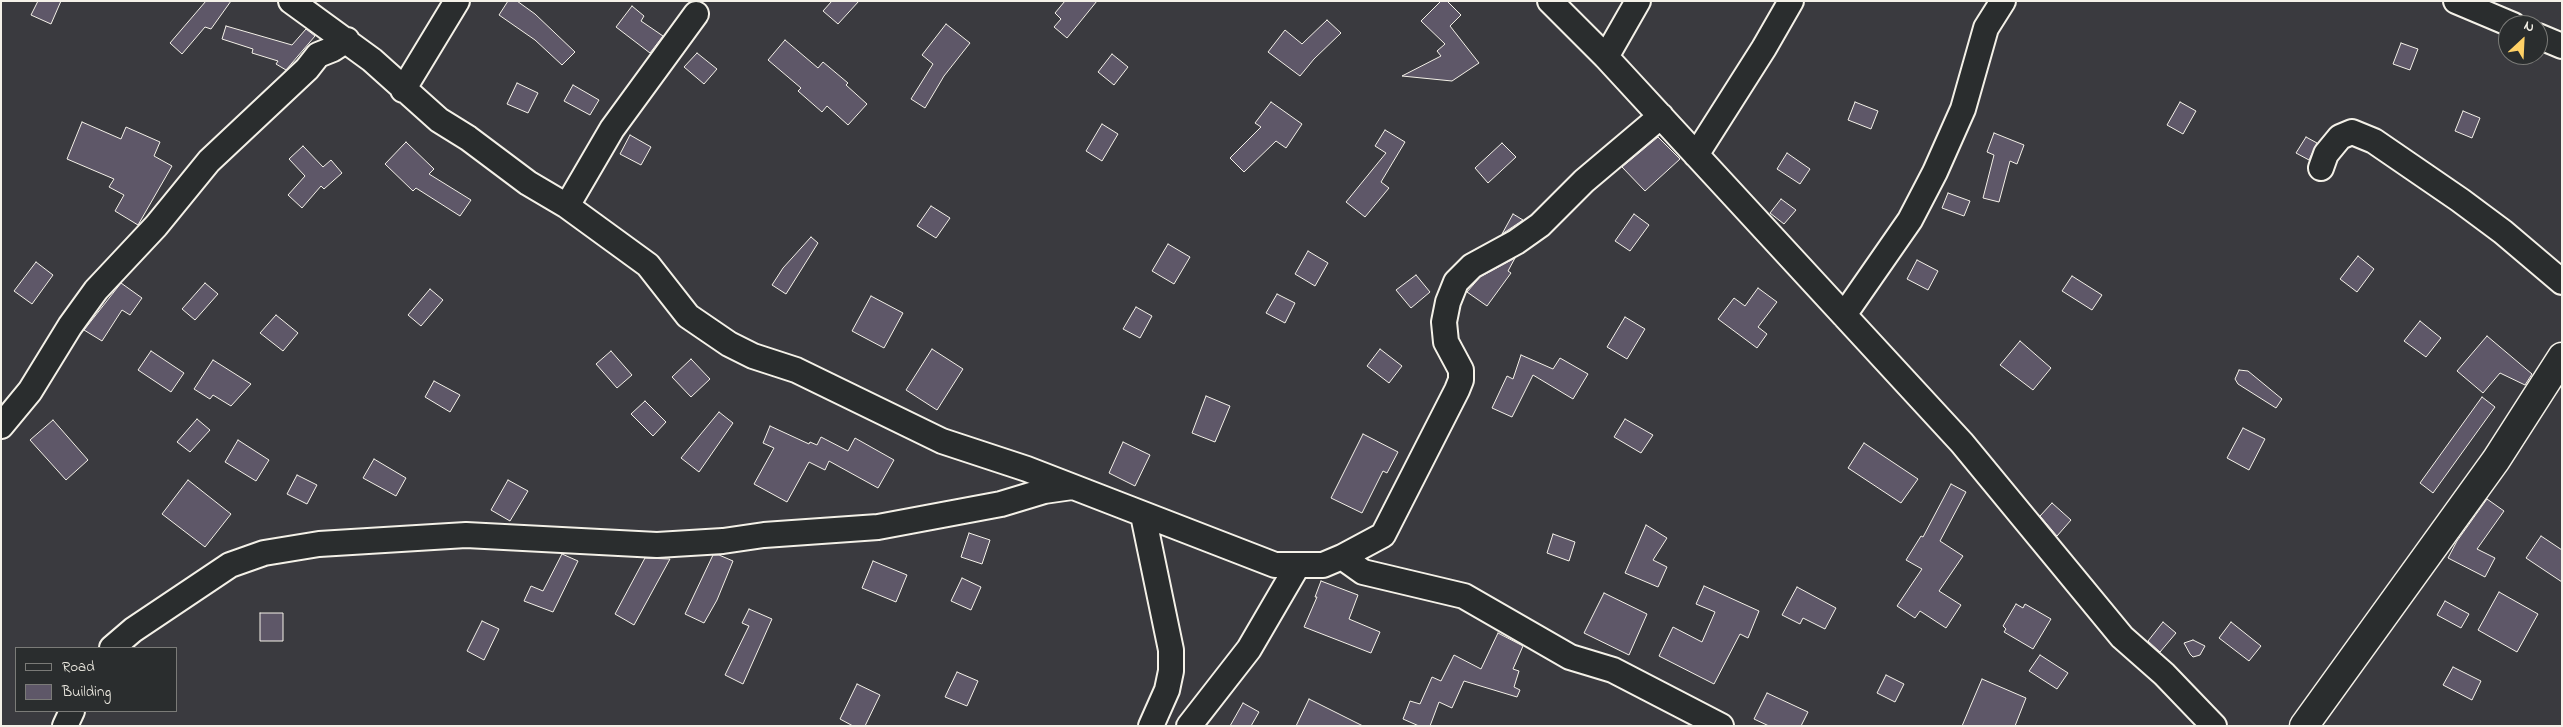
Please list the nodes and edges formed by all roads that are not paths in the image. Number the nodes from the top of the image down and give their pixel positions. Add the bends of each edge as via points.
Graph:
1 (291, 1) edge
2 (457, 1) edge
3 (1550, 1) edge
4 (1638, 1) edge
5 (1791, 1) edge
6 (2003, 1) edge
7 (2456, 1) edge
8 (696, 14) dead end
9 (2498, 19) edge
10 (347, 40) junction
11 (2548, 40) edge
12 (2562, 46) edge
13 (1606, 56) junction
14 (403, 90) junction
15 (1660, 116) junction
16 (1696, 155) junction
17 (2321, 168) dead end
18 (567, 206) junction
19 (2562, 282) edge
20 (1844, 315) junction
21 (2562, 357) edge
22 (1, 426) edge
23 (1072, 487) junction
24 (1143, 515) junction
25 (1342, 557) junction
26 (1298, 565) junction
27 (113, 647) edge
28 (72, 712) edge
29 (65, 726) edge
30 (1152, 726) edge
31 (1189, 726) edge
32 (1721, 726) edge
33 (2214, 726) edge
34 (2304, 726) edge

1 - 10 street
2 - 14 street
3 - 13 street
4 - 13 street
5 - 16 street
6 - 20 street via 1986,28 1963,108 1931,180 1905,227
7 - 9 street
8 - 18 street via 612,129
10 - 14 street
10 - 22 street via 318,55 209,161 156,226 96,290 30,391
11 - 12 street
13 - 15 street
14 - 18 street via 439,120 528,183
15 - 16 street
15 - 25 street via 1584,181 1540,225 1472,266 1456,282 1444,322 1446,342 1461,370 1457,390 1383,535
16 - 20 street
17 - 19 street via 2326,154 2340,137 2352,132 2374,141 2460,200
18 - 23 street via 648,266 688,316 729,344 753,356 796,370 942,441
20 - 33 street via 1962,443 2122,637 2164,674
21 - 34 street via 2496,460
23 - 24 street
23 - 27 street via 1044,491 1001,504 878,526 723,541 657,545 466,535 319,544 264,553 230,565 133,630
24 - 26 street via 1275,564
24 - 30 street via 1171,650 1167,690
25 - 26 street via 1323,565
25 - 32 street via 1363,572 1464,596 1570,657 1613,670
26 - 31 street via 1248,649
28 - 29 street

